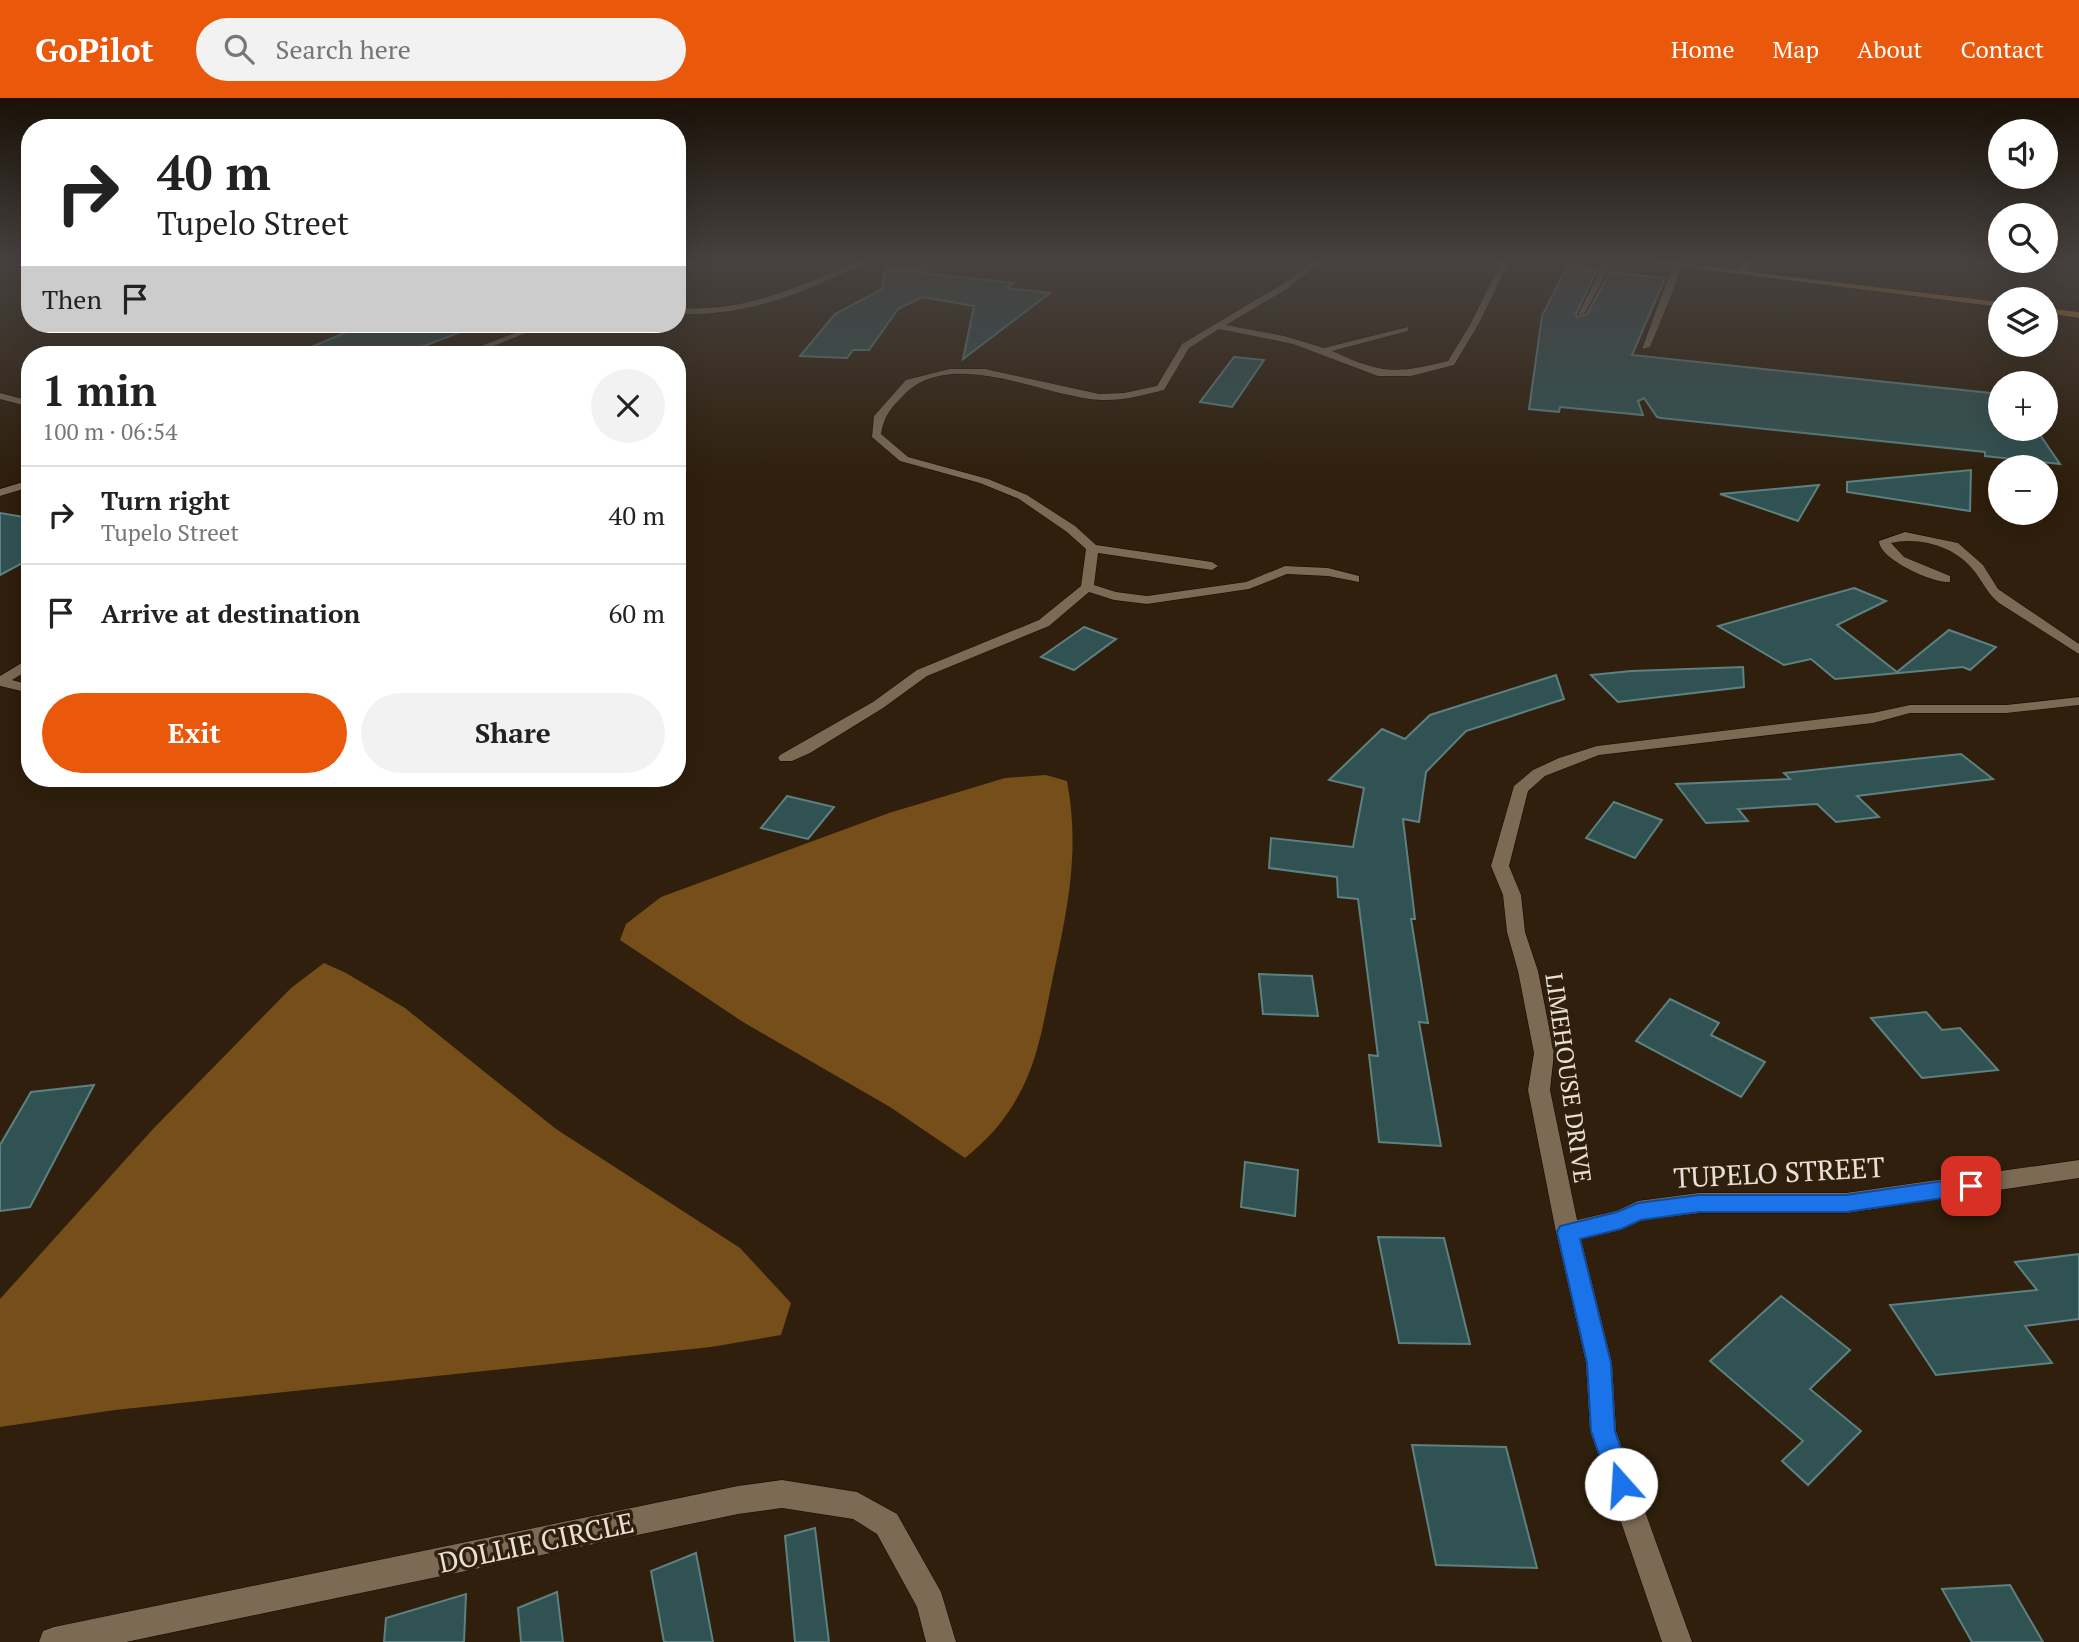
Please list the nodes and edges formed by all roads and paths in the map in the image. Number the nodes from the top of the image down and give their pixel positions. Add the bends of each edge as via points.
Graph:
1 (518, 334) edge
2 (1207, 334) edge
3 (1259, 334) edge
4 (1386, 334) edge
5 (1469, 334) edge
6 (1649, 334) edge
7 (487, 346) edge
8 (1644, 347) dead end
9 (1323, 351) junction
10 (0, 397) edge
11 (21, 402) edge
12 (21, 486) edge
13 (0, 494) edge
14 (1092, 548) junction
15 (1212, 566) dead end
16 (1354, 579) dead end
17 (1945, 579) dead end
18 (1087, 587) junction
19 (2079, 650) edge
20 (21, 668) edge
21 (0, 682) edge
22 (21, 687) edge
23 (2079, 701) edge
24 (786, 758) dead end
25 (2079, 1169) edge
26 (1567, 1232) junction
27 (54, 1642) edge
28 (941, 1642) edge
29 (1677, 1642) edge

1 - 7 street
2 - 14 street via 1185,346 1161,388 1099,397 985,372 938,374 909,382 879,416 876,435 904,459 1023,497
3 - 9 street
4 - 9 street
5 - 9 street via 1451,363 1425,371 1366,371
6 - 8 street
10 - 11 street
12 - 13 street
14 - 15 street
14 - 18 street
16 - 18 street via 1328,572 1285,570 1249,585 1147,600
17 - 19 street via 1900,560 1885,547 1885,541 1905,536 1954,546 1979,568 1993,591
18 - 24 street via 1044,623 922,673 878,705
20 - 21 street
21 - 22 street
23 - 26 street, LIMEHOUSE DRIVE via 2006,709 1910,709 1873,718 1597,751 1539,773 1520,789 1500,866 1513,895 1516,932 1544,1053 1539,1090
25 - 26 street, TUPELO STREET via 1846,1203 1699,1203 1638,1211 1621,1220
26 - 29 street, LIMEHOUSE DRIVE via 1599,1363 1603,1431
27 - 28 street, DOLLIE CIRCLE via 782,1494 857,1506 887,1524 931,1602

